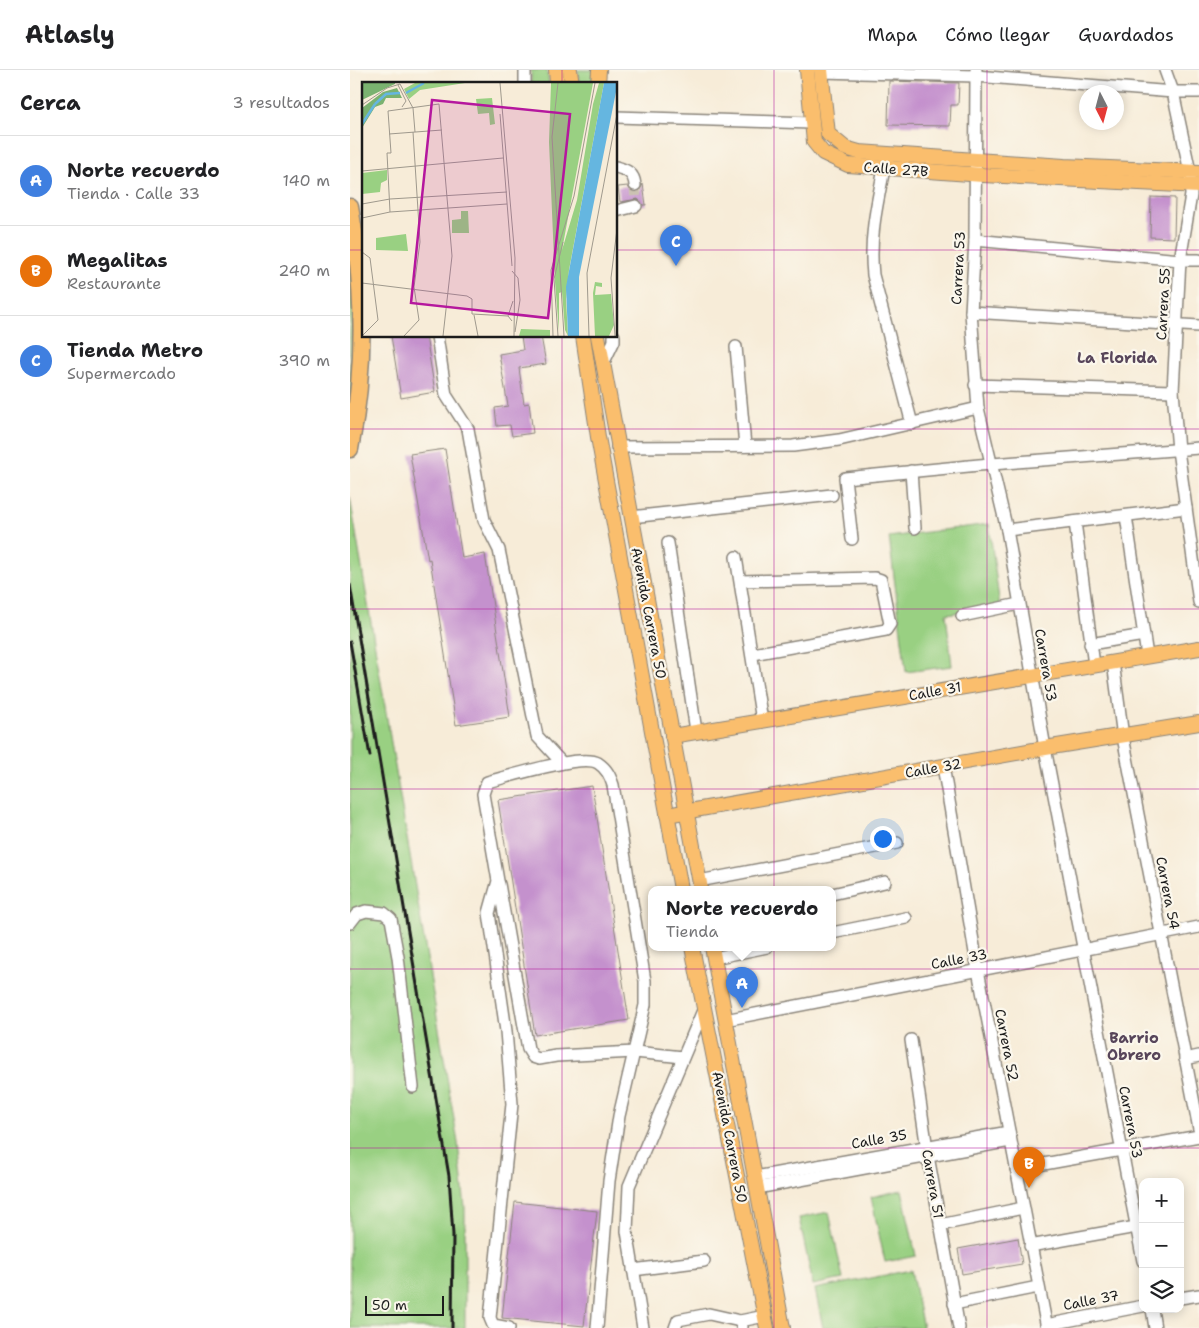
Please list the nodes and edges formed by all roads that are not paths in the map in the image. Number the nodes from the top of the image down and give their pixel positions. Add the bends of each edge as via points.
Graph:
1 (807, 70) edge
2 (1165, 70) edge
3 (821, 71) edge
4 (976, 73) edge
5 (1173, 92) junction
6 (1199, 92) edge
7 (618, 117) edge
8 (811, 123) junction
9 (974, 159) junction
10 (618, 167) edge
11 (884, 169) junction
12 (1195, 172) edge
13 (974, 175) junction
14 (635, 185) tunnel mouth
15 (1195, 186) edge
16 (636, 206) dead end
17 (350, 207) edge
18 (618, 210) edge
19 (976, 240) junction
20 (1180, 260) junction
21 (1199, 260) edge
22 (362, 306) edge
23 (971, 312) junction
24 (1176, 325) junction
25 (1199, 326) edge
26 (362, 338) edge
27 (436, 338) edge
28 (584, 338) edge
29 (598, 338) edge
30 (614, 338) edge
31 (736, 347) dead end
32 (603, 364) junction
33 (976, 385) junction
34 (1173, 391) junction
35 (978, 408) junction
36 (912, 424) junction
37 (745, 446) junction
38 (618, 447) junction
39 (1199, 448) edge
40 (350, 449) edge
41 (1178, 450) junction
42 (993, 464) junction
43 (911, 471) junction
44 (832, 495) dead end
45 (1186, 508) junction
46 (1126, 516) junction
47 (631, 517) junction
48 (1075, 522) junction
49 (915, 528) dead end
50 (1007, 530) junction
51 (852, 539) dead end
52 (668, 543) dead end
53 (736, 557) dead end
54 (741, 581) junction
55 (1199, 602) edge
56 (1019, 604) junction
57 (962, 616) dead end
58 (1144, 635) junction
59 (1090, 644) junction
60 (1199, 648) edge
61 (753, 654) junction
62 (1147, 656) junction
63 (1113, 662) junction
64 (1094, 665) junction
65 (1032, 675) junction
66 (762, 720) junction
67 (1199, 723) edge
68 (696, 732) junction
69 (672, 736) junction
70 (1123, 737) junction
71 (1045, 748) junction
72 (562, 763) junction
73 (943, 766) junction
74 (686, 812) junction
75 (667, 815) junction
76 (897, 843) dead end
77 (498, 881) junction
78 (885, 882) dead end
79 (700, 885) edge
80 (680, 886) edge
81 (836, 893) edge
82 (906, 918) dead end
83 (350, 923) edge
84 (1199, 927) edge
85 (836, 932) edge
86 (1161, 935) junction
87 (1083, 950) junction
88 (693, 951) edge
89 (713, 952) edge
90 (978, 970) junction
91 (704, 1008) junction
92 (725, 1020) junction
93 (911, 1040) dead end
94 (635, 1052) junction
95 (1199, 1056) edge
96 (683, 1057) junction
97 (1185, 1059) junction
98 (413, 1087) dead end
99 (1199, 1129) edge
100 (1009, 1136) junction
101 (1199, 1136) edge
102 (1122, 1150) junction
103 (927, 1151) junction
104 (1016, 1169) junction
105 (756, 1183) junction
106 (1023, 1208) junction
107 (940, 1224) junction
108 (1136, 1227) junction
109 (1139, 1242) edge
110 (1030, 1246) junction
111 (704, 1260) dead end
112 (633, 1270) junction
113 (1038, 1287) junction
114 (1199, 1294) edge
115 (1184, 1297) edge
116 (954, 1304) junction
117 (1139, 1307) edge
118 (1153, 1313) edge
119 (766, 1322) edge
120 (741, 1324) edge
121 (1046, 1326) edge
122 (508, 1328) edge
123 (596, 1328) edge
124 (642, 1328) edge
125 (674, 1328) edge
126 (783, 1328) edge
127 (958, 1328) edge
128 (1156, 1328) edge

1 - 8 main road
2 - 5 street, Carrera 55
3 - 4 street
3 - 9 main road, Calle 27B via 828,134 845,148 859,152
4 - 5 street
4 - 9 street, Carrera 53
5 - 6 street
5 - 12 street, Carrera 55
7 - 8 street
8 - 11 main road, Calle 27B via 814,142 823,153 848,165
9 - 12 main road, Calle 27B
9 - 13 street, Carrera 53
10 - 14 street via 632,174
11 - 13 main road, Calle 27B
11 - 36 street via 870,255
12 - 15 street, Carrera 55
13 - 15 main road, Calle 27B
13 - 19 street, Carrera 53
15 - 20 street, Carrera 55
16 - 18 street
17 - 22 highway
19 - 20 street
19 - 23 street, Carrera 53
20 - 21 street
20 - 24 street, Carrera 55
23 - 24 street
23 - 33 street, Carrera 53
24 - 25 street
24 - 34 street, Carrera 55
26 - 40 highway via 360,392
27 - 72 street via 446,395 468,429 484,520 500,550 537,736
28 - 75 main road, Avenida Carrera 50 via 596,428
29 - 32 main road, Avenida Carrera 50
30 - 32 street
31 - 37 street
32 - 38 main road, Avenida Carrera 50
33 - 34 street
33 - 35 street, Carrera 53
34 - 41 street, Carrera 55
35 - 36 street
35 - 42 street, Carrera 53
36 - 37 street via 839,440 793,446
37 - 38 street
38 - 47 main road, Avenida Carrera 50
39 - 41 street
41 - 42 street
41 - 45 street, Carrera 55
42 - 43 street
42 - 50 street, Carrera 53
43 - 49 street
43 - 51 street via 845,478
44 - 47 street
45 - 46 street
45 - 55 street, Carrera 55
46 - 48 street
46 - 58 street
47 - 69 main road, Avenida Carrera 50
48 - 50 street
48 - 59 street
50 - 56 street, Carrera 53
52 - 68 street
53 - 54 street
54 - 61 street
54 - 61 street via 875,578 881,580 890,624 886,630
56 - 57 street
56 - 65 street, Carrera 53
58 - 59 street
58 - 62 street
59 - 64 street
60 - 62 main road, Calle 31
61 - 66 street
62 - 63 main road, Calle 31
63 - 64 main road, Calle 31
63 - 70 street, Carrera 54
64 - 65 main road, Calle 31
65 - 66 main road, Calle 31
65 - 71 street, Carrera 53
66 - 68 main road, Calle 31
67 - 70 main road, Calle 32
68 - 69 main road, Calle 31
69 - 74 main road, Avenida Carrera 50
70 - 71 main road, Calle 32
70 - 86 street, Carrera 54
71 - 73 main road, Calle 32
71 - 87 street, Carrera 53
72 - 77 street via 487,782 483,794
72 - 94 street via 597,762 608,771 613,786 645,980 645,1006
73 - 74 main road, Calle 32
73 - 90 street, Carrera 52
74 - 75 main road, Calle 32
74 - 79 main road, Avenida Carrera 50
75 - 80 main road, Avenida Carrera 50
76 - 79 street
77 - 94 street via 528,1048 533,1057 538,1060 556,1056
77 - 122 street via 489,913 506,1031 512,1104 490,1318 493,1325
78 - 81 street
82 - 85 street
83 - 98 street via 357,914 366,911 384,913 391,919
84 - 86 street, Calle 33
86 - 87 street, Calle 33
86 - 97 street, Carrera 54
87 - 90 street, Calle 33
87 - 102 street, Carrera 53
88 - 91 main road, Avenida Carrera 50
89 - 92 main road, Avenida Carrera 50
90 - 92 street, Calle 33
90 - 100 street, Carrera 52
91 - 96 street
91 - 119 main road, Avenida Carrera 50
92 - 105 main road, Avenida Carrera 50
93 - 103 street, Carrera 51
94 - 96 street
94 - 123 street via 619,1116 609,1181
95 - 97 street
96 - 112 street via 629,1186 626,1217
97 - 99 street, Carrera 54
100 - 103 street, Calle 35
100 - 104 street, Carrera 52
101 - 102 street
102 - 104 street
102 - 108 street, Carrera 53
103 - 105 street, Calle 35
103 - 107 street, Carrera 51
104 - 106 street, Carrera 52
105 - 126 main road, Avenida Carrera 50
106 - 107 street
106 - 110 street, Carrera 52
107 - 116 street, Carrera 51
108 - 109 street, Carrera 53
108 - 110 street
110 - 113 street, Carrera 52
111 - 112 street
112 - 124 street
113 - 116 street
113 - 121 street, Carrera 52
114 - 115 street
116 - 127 street, Carrera 51
117 - 121 street, Calle 37
118 - 128 street
119 - 120 street
120 - 125 street via 708,1314 678,1320

